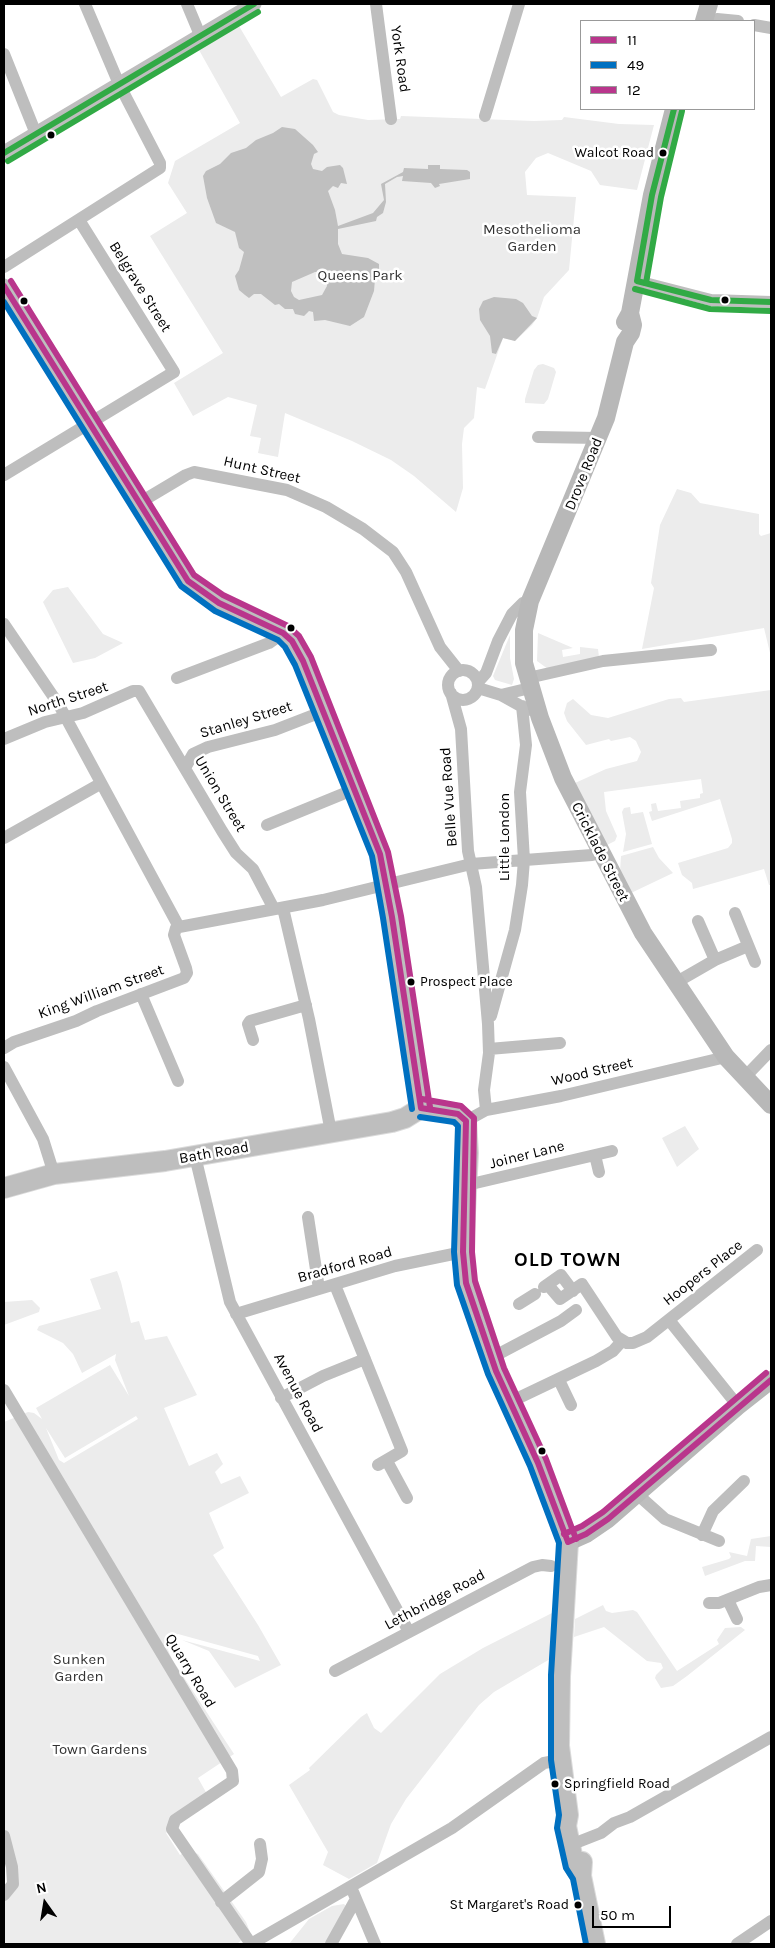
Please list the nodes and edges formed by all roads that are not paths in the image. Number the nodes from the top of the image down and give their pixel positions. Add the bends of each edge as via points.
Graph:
1 (85, 4) edge
2 (187, 4) edge
3 (254, 4) edge
4 (376, 4) edge
5 (519, 4) edge
6 (709, 4) edge
7 (704, 20) edge
8 (712, 20) edge
9 (726, 20) edge
10 (755, 25) edge
11 (771, 28) edge
12 (200, 35) junction
13 (4, 54) edge
14 (119, 84) junction
15 (674, 110) edge
16 (485, 116) dead end
17 (392, 119) dead end
18 (36, 134) junction
19 (4, 153) edge
20 (79, 220) junction
21 (4, 267) edge
22 (637, 281) junction
23 (4, 286) edge
24 (771, 302) edge
25 (88, 424) junction
26 (538, 437) dead end
27 (599, 438) junction
28 (4, 475) edge
29 (139, 503) junction
30 (530, 602) junction
31 (4, 624) edge
32 (525, 626) joint
33 (283, 632) junction
34 (711, 650) dead end
35 (459, 671) junction
36 (177, 678) dead end
37 (529, 683) junction
38 (475, 690) junction
39 (141, 692) joint
40 (451, 693) junction
41 (502, 695) junction
42 (522, 706) junction
43 (324, 711) junction
44 (65, 717) junction
45 (540, 718) junction
46 (461, 729) junction
47 (4, 739) edge
48 (185, 768) junction
49 (100, 784) junction
50 (355, 789) junction
51 (267, 824) dead end
52 (4, 838) edge
53 (592, 855) dead end
54 (524, 860) junction
55 (471, 864) junction
56 (386, 884) junction
57 (279, 909) junction
58 (735, 913) dead end
59 (698, 921) dead end
60 (179, 926) junction
61 (748, 946) junction
62 (715, 960) junction
63 (755, 962) dead end
64 (675, 983) junction
65 (142, 994) junction
66 (306, 1005) junction
67 (488, 1024) junction
68 (253, 1040) dead end
69 (560, 1043) dead end
70 (4, 1048) edge
71 (489, 1049) junction
72 (771, 1050) edge
73 (726, 1057) junction
74 (4, 1067) edge
75 (744, 1078) junction
76 (178, 1081) dead end
77 (771, 1105) edge
78 (421, 1108) junction
79 (486, 1110) junction
80 (466, 1121) junction
81 (331, 1132) junction
82 (612, 1151) dead end
83 (595, 1155) junction
84 (195, 1156) junction
85 (599, 1172) dead end
86 (54, 1174) junction
87 (467, 1185) junction
88 (4, 1188) edge
89 (308, 1217) dead end
90 (757, 1250) dead end
91 (463, 1252) junction
92 (335, 1285) junction
93 (320, 1290) junction
94 (519, 1304) dead end
95 (576, 1310) dead end
96 (236, 1314) junction
97 (669, 1320) junction
98 (622, 1341) junction
99 (491, 1358) junction
100 (365, 1359) junction
101 (563, 1378) junction
102 (771, 1380) edge
103 (4, 1390) edge
104 (281, 1398) junction
105 (510, 1402) junction
106 (571, 1405) dead end
107 (738, 1406) junction
108 (9, 1412) edge
109 (744, 1482) dead end
110 (637, 1494) junction
111 (407, 1498) dead end
112 (702, 1535) junction
113 (719, 1541) dead end
114 (568, 1542) junction
115 (551, 1566) dead end
116 (771, 1585) edge
117 (728, 1600) junction
118 (709, 1603) dead end
119 (737, 1619) dead end
120 (409, 1632) junction
121 (335, 1671) dead end
122 (771, 1737) edge
123 (560, 1760) junction
124 (568, 1816) junction
125 (4, 1836) edge
126 (578, 1842) junction
127 (260, 1844) dead end
128 (580, 1876) junction
129 (354, 1893) junction
130 (4, 1895) edge
131 (221, 1902) junction
132 (771, 1921) edge
133 (251, 1944) edge
134 (331, 1944) edge
135 (375, 1944) edge
136 (595, 1944) edge
137 (737, 1944) edge

1 - 14 street
2 - 12 street
3 - 12 street
4 - 17 street, York Road
5 - 16 street
6 - 7 main road
8 - 9 street
10 - 11 street
12 - 14 street
13 - 18 street
14 - 18 street
14 - 20 street via 160,168
15 - 22 main road, Drove Road via 654,186
18 - 19 street
20 - 21 street
20 - 25 street, Belgrave Street via 174,372
22 - 24 street via 711,300
22 - 27 main road, Drove Road via 622,332 625,342 610,406
23 - 25 street
25 - 28 street
25 - 29 street
26 - 27 street
27 - 30 main road, Drove Road
29 - 33 street via 192,585 219,603
29 - 35 street, Hunt Street via 190,473 276,488 308,498 379,539 397,558 440,648
30 - 32 main road, Drove Road
30 - 38 street via 523,603 512,614
31 - 44 street
32 - 37 main road, Cricklade Street via 523,654
33 - 36 street via 269,643
33 - 43 street via 299,654
34 - 37 street via 698,658 603,661
35 - 38 street via 470,672
35 - 40 street via 450,680
37 - 41 street
37 - 45 main road, Cricklade Street
38 - 40 street via 458,699
38 - 41 street
38 - 46 street, Belle Vue Road
39 - 44 street, North Street via 133,691 101,706
39 - 48 street, Union Street
40 - 46 street, Belle Vue Road
41 - 42 street
42 - 45 street
42 - 54 street, Little London via 526,746 520,792
43 - 48 street, Stanley Street via 275,730 199,751
43 - 50 street
44 - 47 street, North Street
44 - 49 street
45 - 64 main road, Cricklade Street via 591,837 643,933
46 - 55 street, Belle Vue Road
48 - 57 street, Union Street via 236,853 254,869
49 - 52 street
49 - 60 street
50 - 51 street
50 - 56 street via 379,851
53 - 54 street
54 - 55 street
54 - 67 street, Little London via 515,930
55 - 56 street
55 - 67 street, Belle Vue Road
56 - 57 street
56 - 78 street
57 - 60 street
57 - 66 street
58 - 61 street
59 - 62 street
60 - 65 street, King William Street via 174,938 186,976
61 - 62 street
61 - 63 street
62 - 64 street
64 - 73 main road, Cricklade Street
65 - 70 street, King William Street
65 - 76 street
66 - 68 street via 250,1020 248,1024
66 - 81 street
67 - 71 street, Belle Vue Road
69 - 71 street
71 - 79 street, Belle Vue Road via 484,1090
72 - 75 street
73 - 75 main road, Cricklade Street
73 - 79 street, Wood Street via 561,1096
74 - 86 street via 43,1139
75 - 77 main road, Cricklade Street
78 - 80 main road via 453,1112
78 - 81 main road, Bath Road via 398,1121
79 - 80 street, Wood Street
80 - 87 main road
81 - 84 main road, Bath Road
82 - 83 street, Joiner Lane
83 - 85 street
83 - 87 street, Joiner Lane
84 - 86 main road, Bath Road
84 - 96 street, Avenue Road via 227,1294
86 - 88 main road, Bath Road
87 - 91 main road
89 - 93 street
90 - 97 street, Hoopers Place
91 - 92 street, Bradford Road via 395,1266
91 - 99 main road via 466,1284
92 - 93 street, Bradford Road
92 - 100 street
93 - 96 street, Bradford Road
94 - 98 street via 561,1275 573,1291 582,1284
95 - 99 street
96 - 104 street, Avenue Road
97 - 98 street, Hoopers Place via 642,1341 630,1344
97 - 107 street, Hoopers Place
98 - 101 street via 606,1355
99 - 105 main road
100 - 104 street
100 - 111 street via 402,1451 382,1463
101 - 105 street
101 - 106 street
102 - 107 main road
103 - 108 street, Quarry Road
104 - 120 street, Avenue Road
105 - 114 main road via 538,1463
107 - 110 main road
108 - 131 street, Quarry Road via 234,1775 233,1781 175,1820 172,1829
109 - 112 street via 713,1511
110 - 112 street via 661,1517
110 - 114 main road via 593,1530
112 - 113 street
114 - 123 main road
115 - 120 street, Lethbridge Road via 534,1567
116 - 117 street
117 - 118 street
117 - 119 street
120 - 121 street, Lethbridge Road
122 - 126 street via 601,1833
123 - 124 main road
123 - 129 street via 544,1763
124 - 126 main road via 574,1824
124 - 128 main road via 566,1826 574,1865
125 - 130 street via 13,1884
126 - 128 main road via 583,1863
127 - 131 street via 262,1859 259,1872
128 - 136 main road
129 - 133 street
129 - 134 street
129 - 135 street
131 - 133 street, Quarry Road
132 - 137 street

